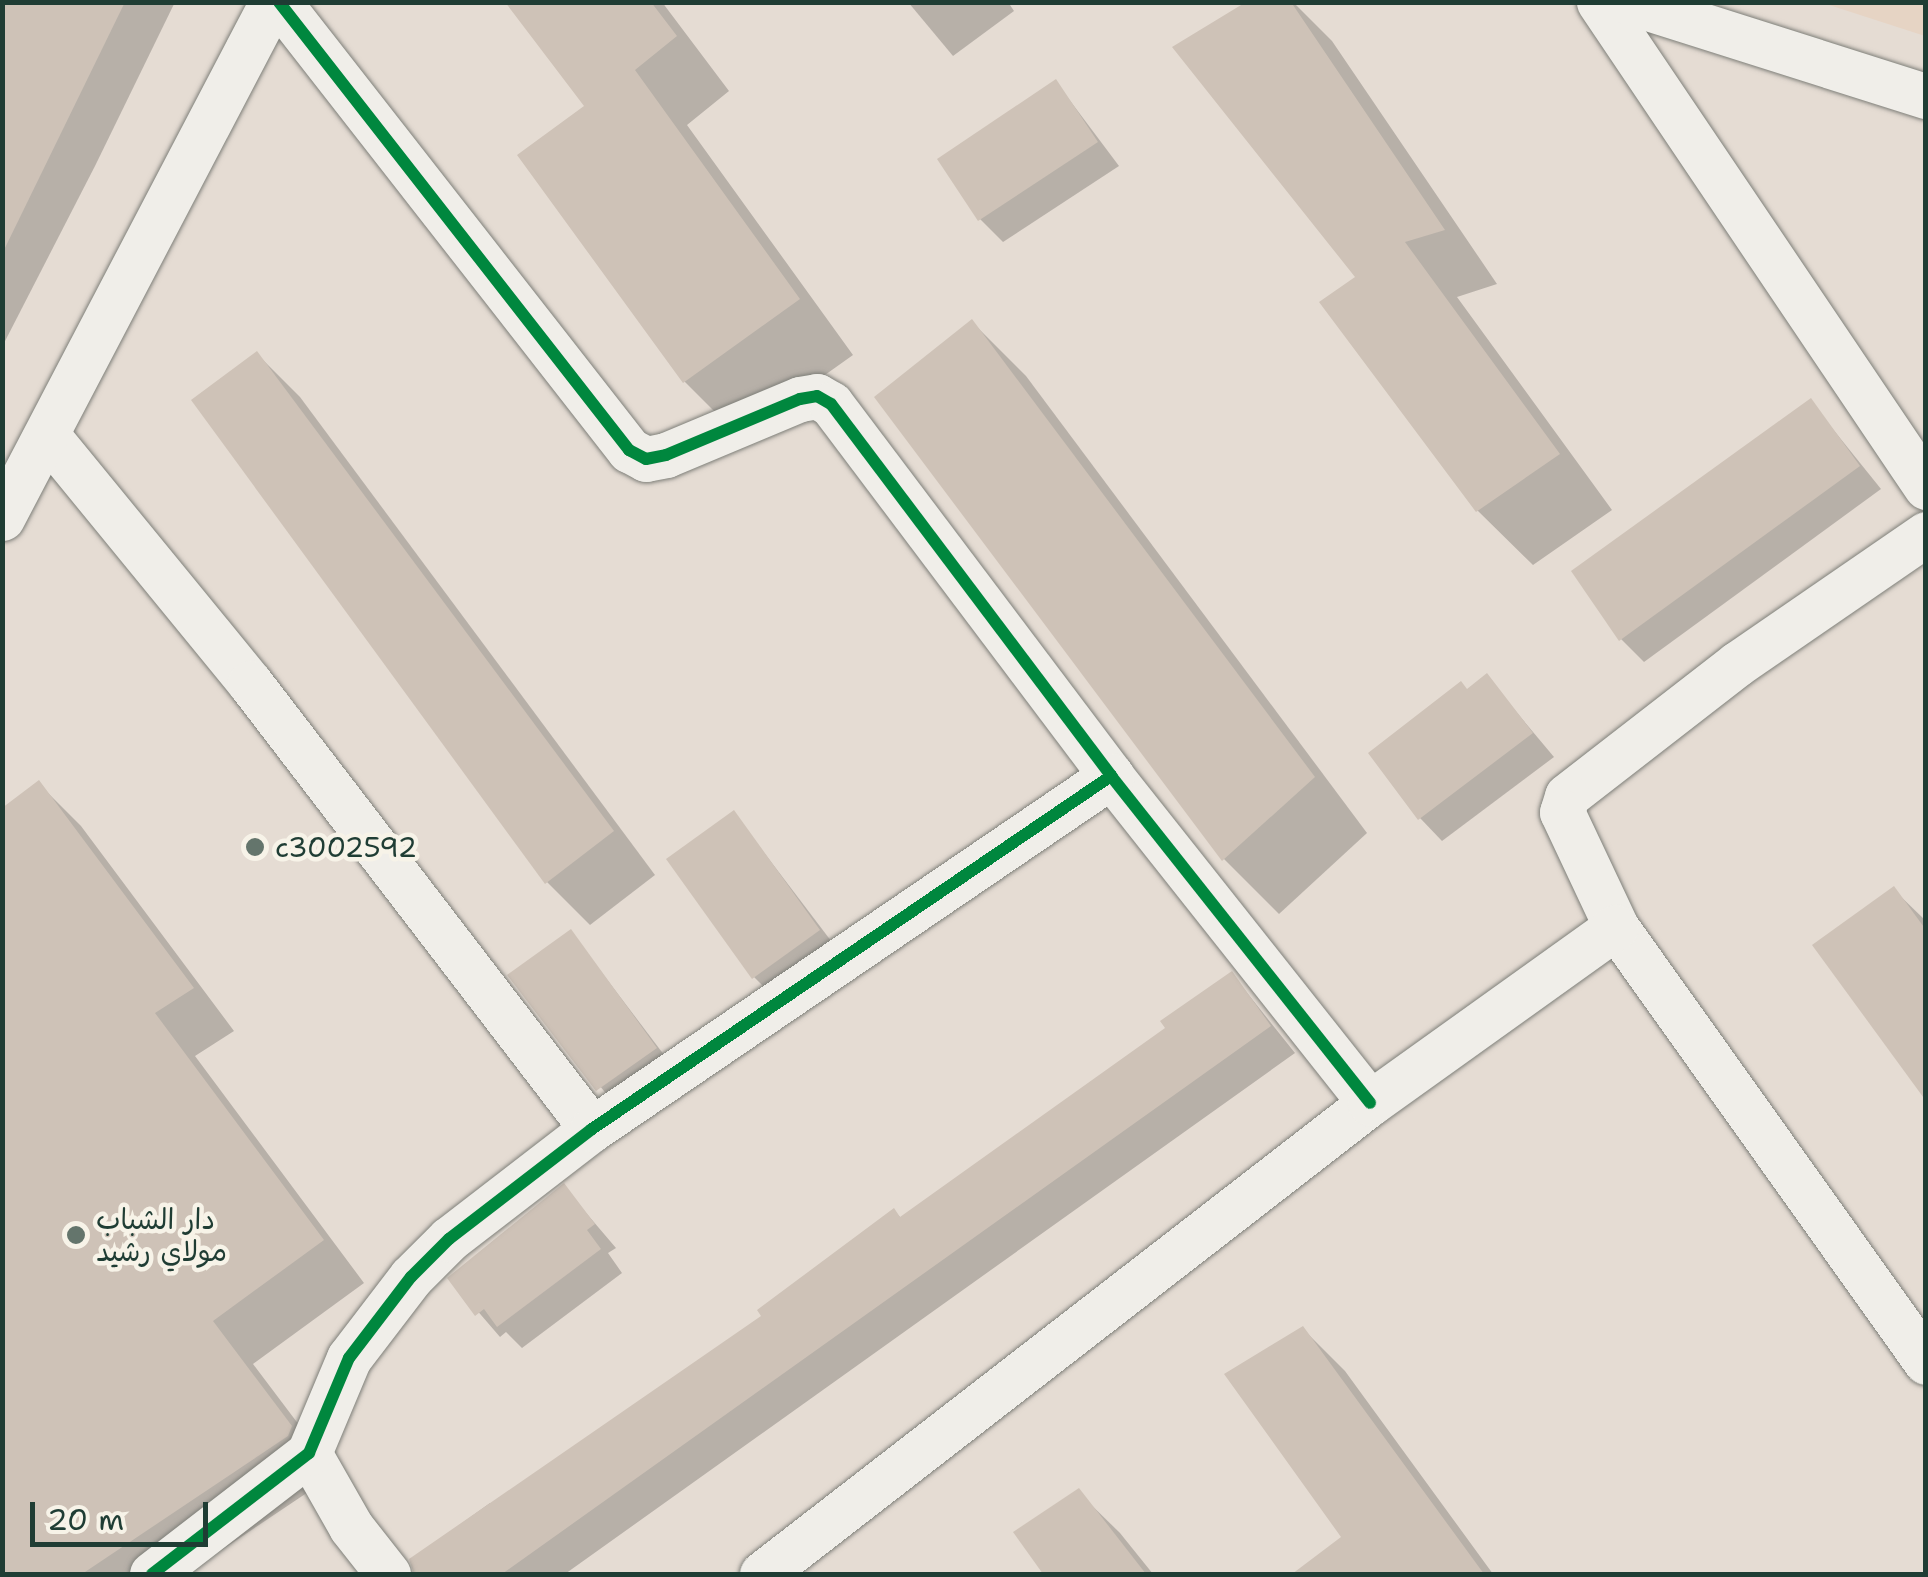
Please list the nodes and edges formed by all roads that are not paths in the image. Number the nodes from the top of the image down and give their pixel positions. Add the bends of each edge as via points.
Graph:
1 (275, 2) edge
2 (1599, 2) edge
3 (1629, 2) edge
4 (1926, 96) edge
5 (47, 434) junction
6 (1926, 487) edge
7 (2, 518) edge
8 (1926, 534) edge
9 (1111, 776) junction
10 (1616, 927) junction
11 (1370, 1103) junction
12 (592, 1129) junction
13 (1926, 1362) edge
14 (309, 1453) junction
15 (152, 1574) edge
16 (388, 1574) edge
17 (762, 1574) edge

1 - 5 street
1 - 9 street via 629,450 646,459 666,456 800,398 817,396 831,404
2 - 6 street
3 - 4 street
5 - 7 street
5 - 12 street via 250,683
8 - 10 street via 1737,664 1566,796 1564,826
9 - 11 street
9 - 12 street
10 - 11 street
10 - 13 street
11 - 17 street
12 - 14 street via 475,1217 411,1276 350,1358
14 - 15 street
14 - 16 street via 351,1527

